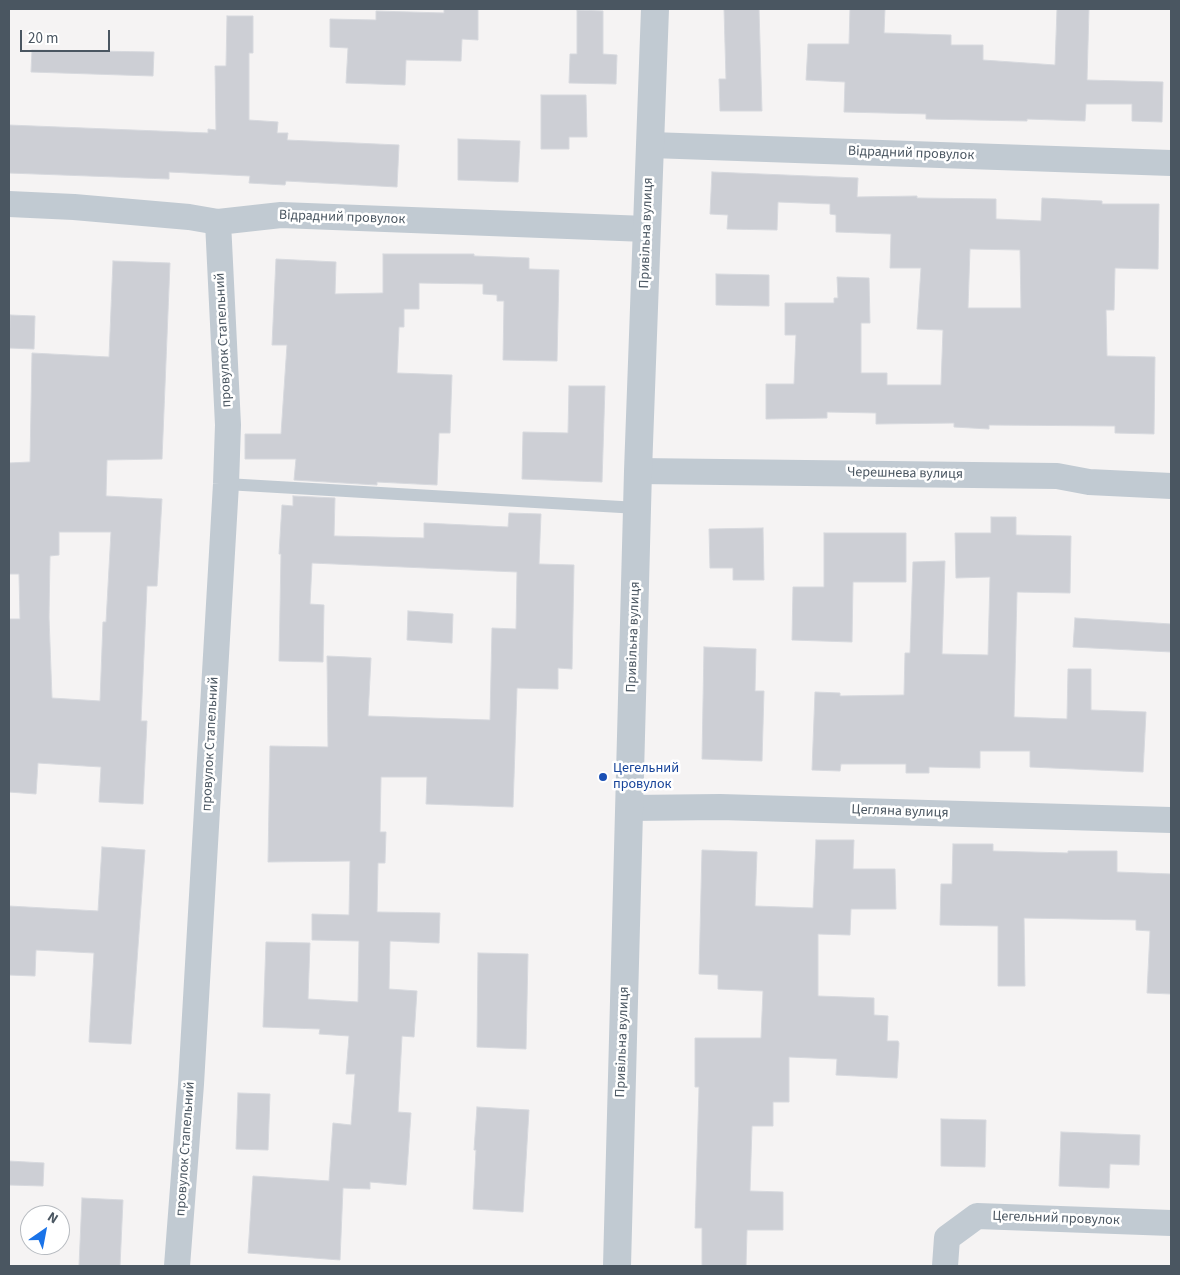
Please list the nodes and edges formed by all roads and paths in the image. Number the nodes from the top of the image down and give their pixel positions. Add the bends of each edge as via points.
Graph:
1 (655, 9) edge
2 (651, 145) junction
3 (1171, 163) edge
4 (9, 204) edge
5 (218, 222) junction
6 (646, 229) junction
7 (638, 470) junction
8 (226, 484) junction
9 (1171, 486) edge
10 (638, 508) junction
11 (629, 808) junction
12 (1171, 820) edge
13 (1171, 1223) edge
14 (177, 1266) edge
15 (617, 1266) edge
16 (946, 1266) edge

1 - 2 street, Привільна вулиця
2 - 3 street, Відрадний провулок
2 - 6 street, Привільна вулиця
4 - 5 street, Відрадний провулок via 74,207
5 - 6 street, Відрадний провулок via 281,215
5 - 8 street, провулок Стапельний via 228,425
6 - 7 street, Привільна вулиця
7 - 9 street, Черешнева вулиця via 1057,476 1089,482
7 - 10 street, Привільна вулиця
8 - 10 lane
8 - 14 street, провулок Стапельний via 192,1074
10 - 11 street, Привільна вулиця
11 - 12 street, Цегляна вулиця via 720,807
11 - 15 street, Привільна вулиця
13 - 16 street, Цегельний провулок via 977,1216 946,1238

